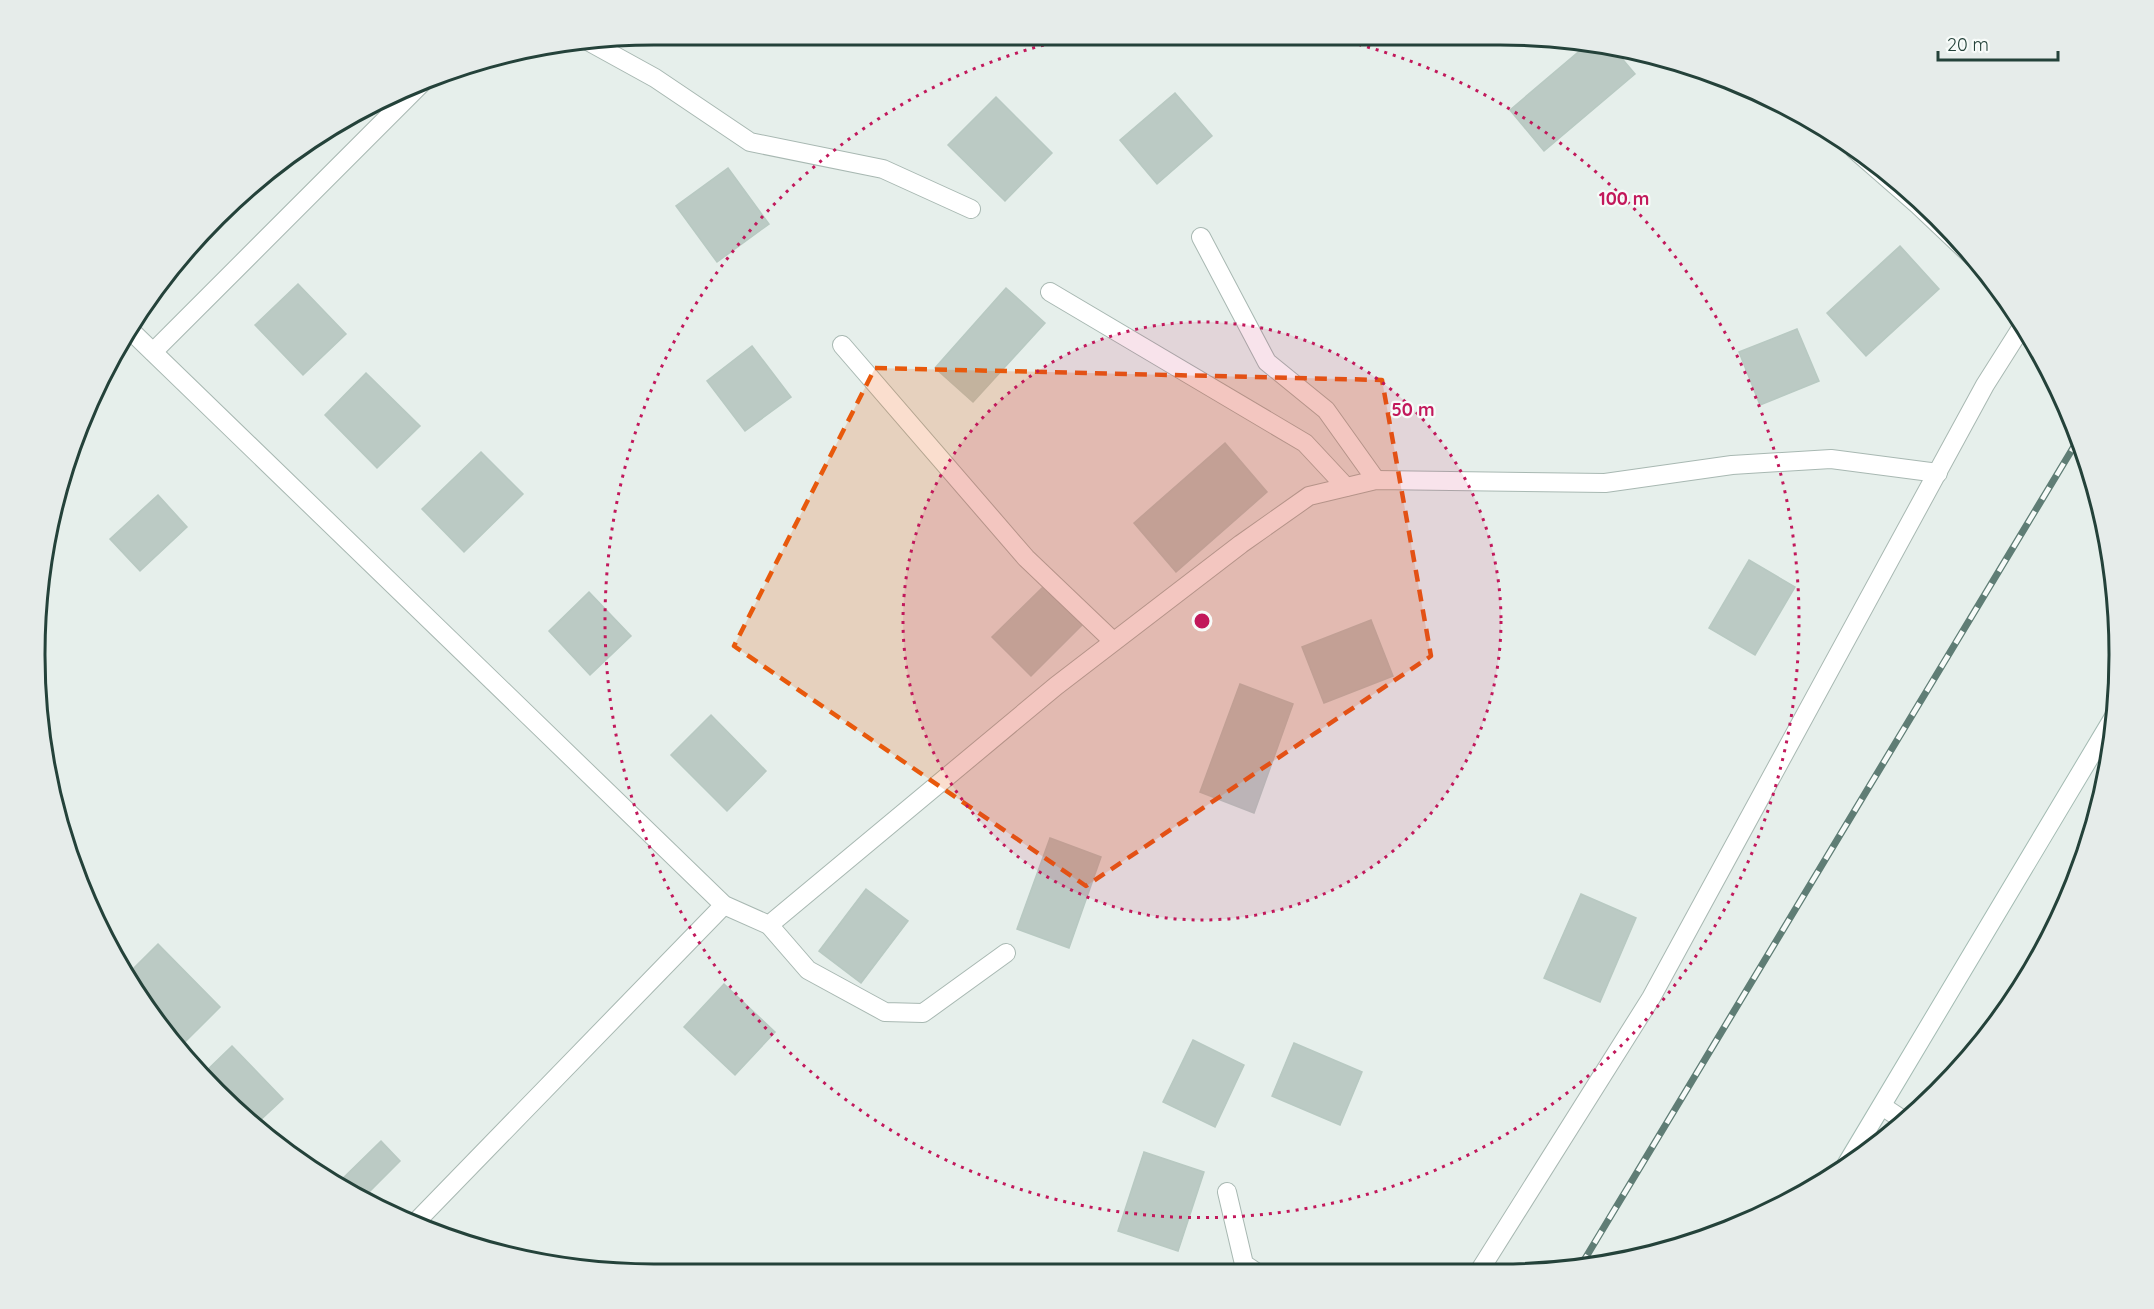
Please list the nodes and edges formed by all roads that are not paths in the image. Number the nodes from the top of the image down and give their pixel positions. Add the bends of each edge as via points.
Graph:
1 (600, 48) edge
2 (408, 97) edge
3 (971, 209) dead end
4 (1201, 237) dead end
5 (1050, 292) dead end
6 (2017, 333) edge
7 (136, 336) edge
8 (842, 345) dead end
9 (153, 352) junction
10 (1938, 473) junction
11 (1376, 480) junction
12 (1346, 487) junction
13 (1113, 641) junction
14 (2104, 733) edge
15 (724, 905) junction
16 (769, 925) junction
17 (1006, 953) dead end
18 (1882, 1106) junction
19 (1897, 1116) edge
20 (1856, 1148) edge
21 (1227, 1192) dead end
22 (420, 1218) edge
23 (1244, 1264) edge
24 (1484, 1264) edge

1 - 3 street via 655,78 750,142 883,169
2 - 9 street
4 - 11 street via 1267,362 1326,410
5 - 12 street via 1305,443
6 - 10 street
7 - 9 street
8 - 13 street via 1026,558
9 - 15 street
10 - 11 street via 1831,459 1732,465 1605,483
10 - 24 street via 1651,998
11 - 12 street
12 - 13 street via 1309,496
13 - 16 street
14 - 18 street
15 - 16 street
15 - 22 street
16 - 17 street via 808,970 885,1012 923,1013
18 - 19 street
18 - 20 street
21 - 23 street

